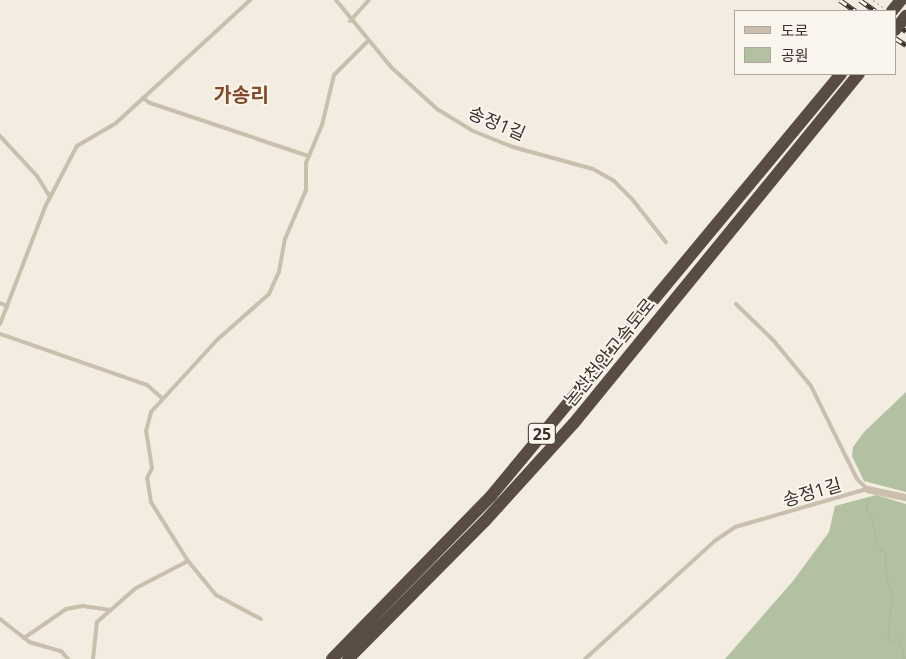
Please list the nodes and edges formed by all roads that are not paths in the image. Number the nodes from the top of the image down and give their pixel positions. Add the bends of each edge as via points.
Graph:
1 (250, 0) edge
2 (336, 0) edge
3 (369, 0) edge
4 (901, 0) edge
5 (892, 10) edge
6 (906, 16) edge
7 (350, 21) junction
8 (896, 29) edge
9 (368, 42) junction
10 (840, 75) edge
11 (858, 75) edge
12 (143, 98) junction
13 (0, 136) edge
14 (308, 156) junction
15 (50, 197) junction
16 (666, 242) dead end
17 (0, 303) edge
18 (736, 304) dead end
19 (7, 306) junction
20 (0, 324) edge
21 (0, 334) edge
22 (163, 399) junction
23 (868, 490) junction
24 (906, 496) edge
25 (188, 561) junction
26 (111, 610) junction
27 (0, 619) edge
28 (262, 619) dead end
29 (24, 638) junction
30 (68, 659) edge
31 (92, 659) edge
32 (332, 659) edge
33 (348, 659) edge
34 (585, 659) edge

1 - 12 lane
2 - 7 lane, 송정1길
3 - 7 lane
4 - 5 highway
6 - 8 highway, bridge
7 - 9 lane, 송정1길
9 - 14 lane via 334,75 322,125
9 - 16 lane, 송정1길 via 437,110 472,131 513,147 593,169 613,180
10 - 32 highway, 논산천안고속도로 / 25 via 491,496
11 - 33 highway, 논산천안고속도로 / 25 via 529,474
12 - 14 lane
12 - 15 lane via 116,123 78,146
13 - 15 lane via 37,176
14 - 22 lane via 306,190 285,239 279,272 269,294 218,338
15 - 19 lane
17 - 19 lane
18 - 23 lane, 송정1길 via 774,341 811,386 858,479
19 - 20 lane
21 - 22 lane via 147,385
22 - 25 lane via 151,412 146,430 152,468 147,478 151,502
23 - 24 street
23 - 34 lane, 송정1길 via 735,527 716,540
25 - 26 lane via 136,588
25 - 28 lane via 216,595
26 - 29 lane via 83,606 66,609
26 - 31 lane via 97,622
27 - 29 lane
29 - 30 lane via 61,651

